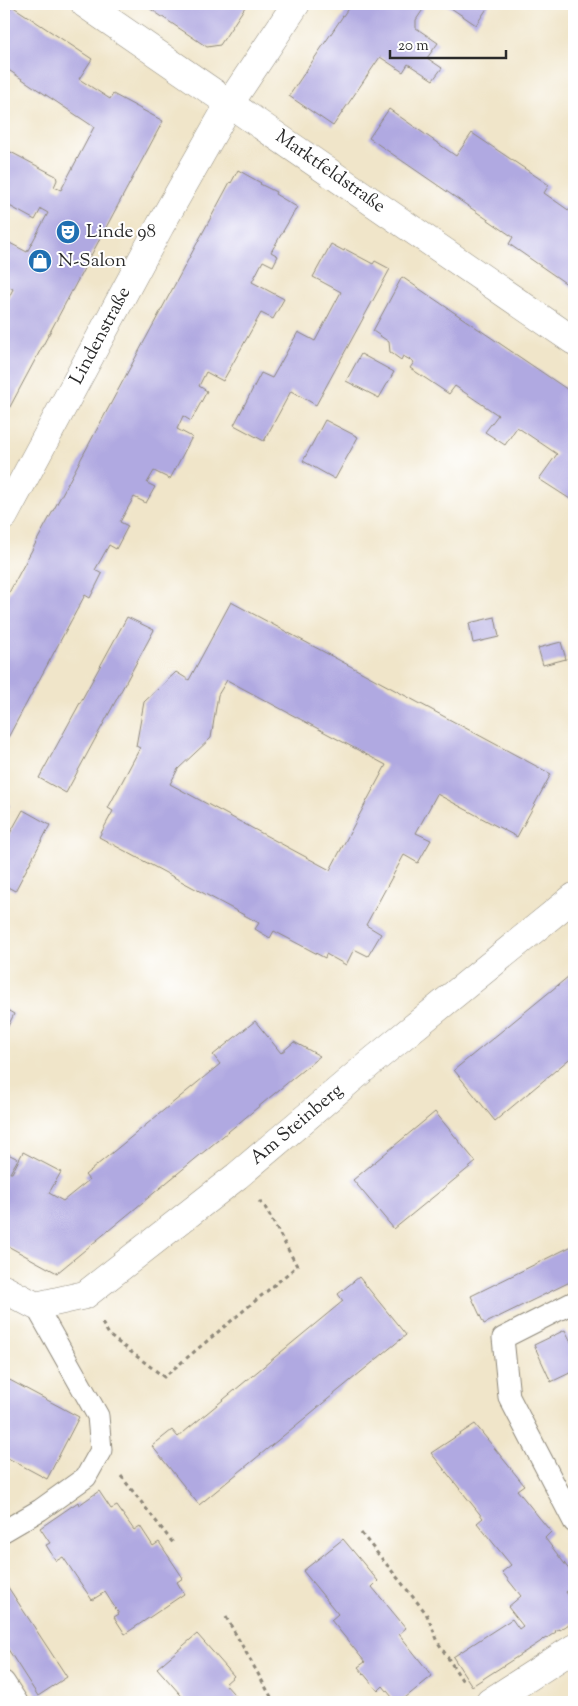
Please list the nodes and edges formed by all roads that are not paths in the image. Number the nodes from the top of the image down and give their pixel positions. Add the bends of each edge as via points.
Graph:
1 (85, 4) edge
2 (296, 4) edge
3 (230, 103) junction
4 (574, 341) edge
5 (4, 516) edge
6 (574, 897) edge
7 (4, 1289) edge
8 (574, 1302) edge
9 (36, 1306) junction
10 (574, 1522) edge
11 (4, 1531) edge
12 (574, 1648) edge
13 (4, 1682) edge
14 (17, 1702) edge
15 (490, 1702) edge

1 - 3 street, Marktfeldstraße
2 - 3 street, Lindenstraße
3 - 4 street, Marktfeldstraße
3 - 5 street, Lindenstraße
6 - 9 street, Am Steinberg via 237,1176 85,1294
7 - 9 street
8 - 10 lane via 503,1338 509,1397
9 - 11 lane via 98,1416 101,1450 86,1477
12 - 15 street
13 - 14 lane

